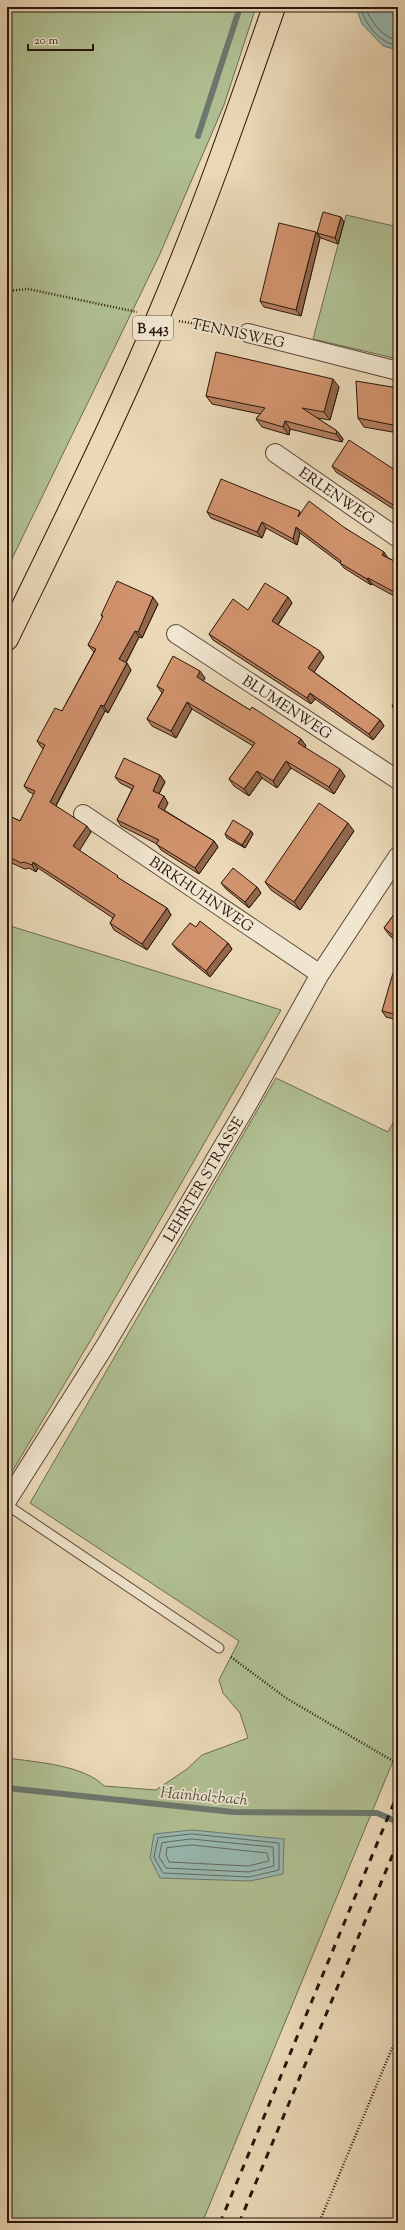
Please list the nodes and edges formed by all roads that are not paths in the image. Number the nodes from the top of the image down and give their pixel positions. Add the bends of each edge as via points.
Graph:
1 (274, 7) edge
2 (248, 333) road end
3 (398, 371) edge
4 (275, 453) dead end
5 (398, 538) edge
6 (176, 634) dead end
7 (7, 639) edge
8 (398, 780) edge
9 (83, 814) dead end
10 (398, 856) edge
11 (320, 974) junction
12 (7, 1501) edge
13 (7, 1505) edge
14 (219, 1648) road end

1 - 7 main road, B 443 via 238,111 158,317 95,459
2 - 3 street, TENNISWEG
4 - 5 street, ERLENWEG
6 - 8 street, BLUMENWEG
9 - 11 street, BIRKHUHNWEG
10 - 11 street, LEHRTER STRASSE
11 - 12 street, LEHRTER STRASSE via 105,1346
13 - 14 lane

